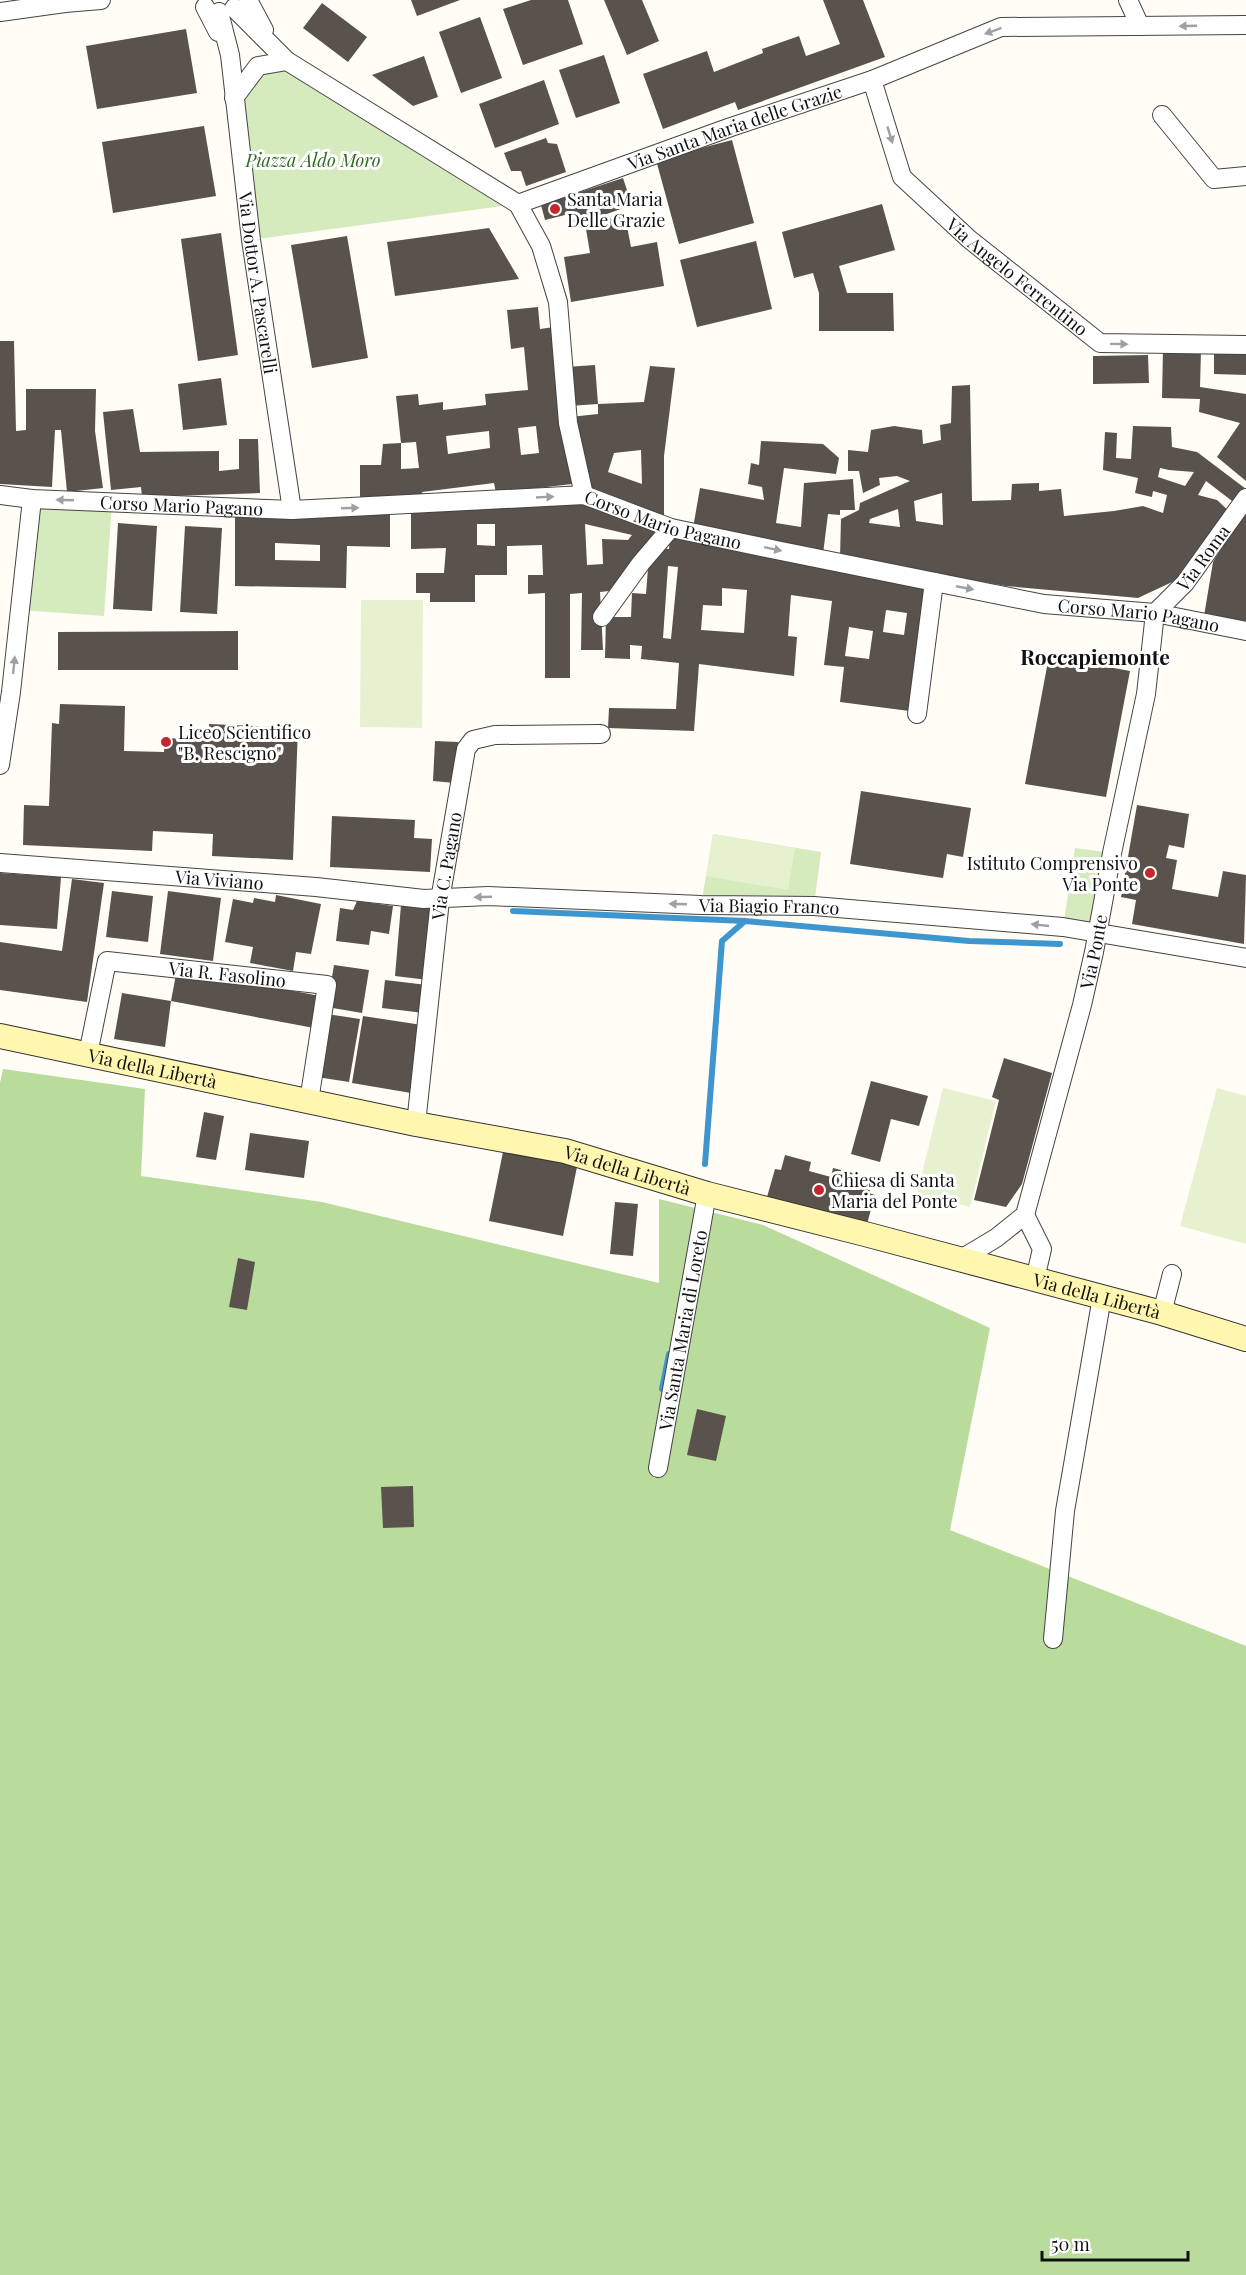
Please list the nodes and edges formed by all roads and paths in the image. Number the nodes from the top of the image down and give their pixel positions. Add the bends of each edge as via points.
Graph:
1 (101, 0) edge
2 (1128, 0) edge
3 (57, 1) edge
4 (225, 4) edge
5 (0, 12) edge
6 (1246, 25) edge
7 (1140, 26) junction
8 (287, 61) junction
9 (872, 80) junction
10 (234, 98) junction
11 (1162, 115) dead end
12 (1246, 176) edge
13 (518, 204) junction
14 (1246, 345) edge
15 (0, 495) edge
16 (584, 495) junction
17 (1246, 498) edge
18 (32, 499) junction
19 (292, 510) junction
20 (671, 528) junction
21 (934, 582) junction
22 (1155, 614) junction
23 (602, 617) dead end
24 (1246, 631) edge
25 (917, 714) dead end
26 (601, 734) dead end
27 (1, 754) edge
28 (0, 863) edge
29 (440, 900) junction
30 (1098, 934) junction
31 (1246, 958) edge
32 (0, 1036) edge
33 (88, 1054) junction
34 (309, 1101) junction
35 (416, 1124) junction
36 (707, 1194) junction
37 (1025, 1215) junction
38 (996, 1238) junction
39 (962, 1259) junction
40 (991, 1268) junction
41 (1172, 1274) dead end
42 (1035, 1279) junction
43 (1102, 1297) junction
44 (1162, 1313) junction
45 (1246, 1339) edge
46 (658, 1468) dead end
47 (1053, 1640) dead end

1 - 3 street
2 - 7 street
3 - 5 street
4 - 8 street
4 - 10 street, Via Dottor A. Pascarelli
6 -> 7 street, Via Santa Maria delle Grazie
7 -> 9 street, Via Santa Maria delle Grazie via 1001,27
8 - 10 street via 258,66
8 - 13 street
9 - 13 street, Via Santa Maria delle Grazie
9 -> 14 street, Via Angelo Ferrentino via 902,177 969,239 1100,343
10 - 19 street, Via Dottor A. Pascarelli
11 - 12 street via 1214,178
13 - 16 street via 541,246 558,302 568,423
15 - 18 street, Corso Mario Pagano
19 -> 16 street, Corso Mario Pagano
16 - 20 street, Corso Mario Pagano
17 - 22 street, Via Roma via 1185,583
19 -> 18 street, Corso Mario Pagano
27 -> 18 street
20 -> 21 street, Corso Mario Pagano
20 - 23 street
21 -> 22 street, Corso Mario Pagano via 1044,604
21 - 25 street
22 - 24 street, Corso Mario Pagano
22 - 30 street, Via Ponte via 1146,694
26 - 29 street, Via C. Pagano via 495,735 473,740 466,749
28 - 29 street, Via Viviano
30 -> 29 street, Via Biagio Franco via 1007,921 814,906 488,896
29 - 35 street, Via C. Pagano
30 - 31 street, Via Biagio Franco
30 - 37 street, Via Ponte
32 - 33 main road, Via della Libertà
33 - 34 main road, Via della Libertà
33 - 34 street, Via R. Fasolino via 107,961 327,985
34 - 35 main road, Via della Libertà
35 - 36 main road, Via della Libertà via 565,1151
36 - 39 main road, Via della Libertà
36 - 46 street, Via Santa Maria di Loreto
37 - 38 street
37 - 42 street via 1042,1249
38 - 39 street
38 - 40 street via 989,1251
39 - 40 main road, Via della Libertà
40 - 42 main road, Via della Libertà
41 - 44 street
42 - 43 main road, Via della Libertà
43 - 44 main road, Via della Libertà
43 - 47 street via 1065,1511
44 - 45 main road, Via della Libertà

